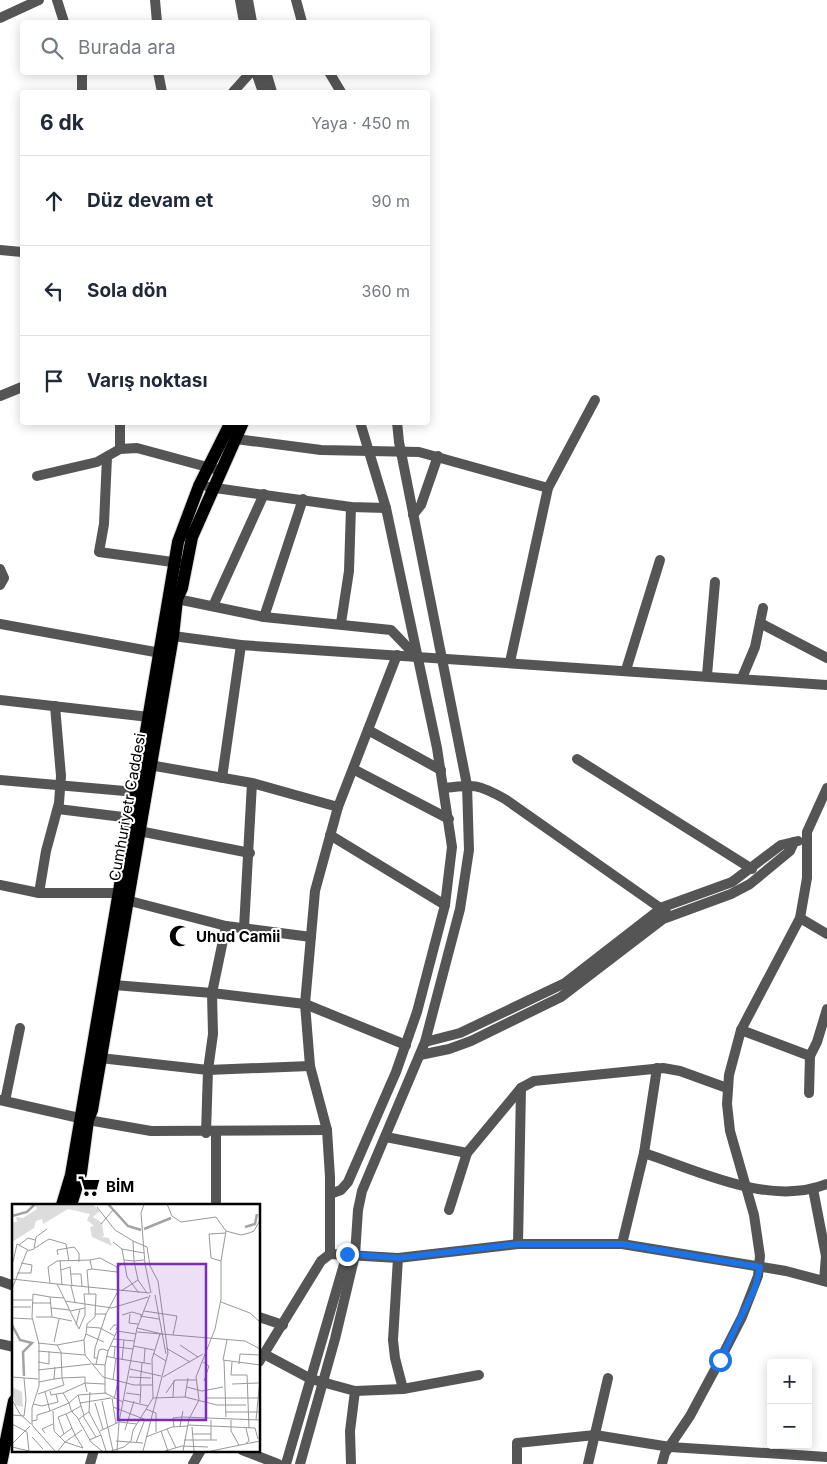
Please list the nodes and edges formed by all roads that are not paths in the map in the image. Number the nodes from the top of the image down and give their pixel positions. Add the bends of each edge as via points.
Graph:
1 (38, 0) edge
2 (57, 0) edge
3 (155, 0) edge
4 (240, 0) edge
5 (248, 0) edge
6 (296, 0) edge
7 (0, 18) edge
8 (63, 20) edge
9 (157, 20) edge
10 (244, 20) edge
11 (252, 20) edge
12 (301, 20) edge
13 (82, 75) edge
14 (159, 75) edge
15 (248, 75) edge
16 (257, 75) edge
17 (267, 75) edge
18 (331, 75) edge
19 (82, 90) edge
20 (162, 90) edge
21 (235, 90) edge
22 (262, 90) edge
23 (271, 90) edge
24 (340, 90) edge
25 (0, 250) edge
26 (20, 251) edge
27 (20, 388) edge
28 (0, 396) edge
29 (595, 400) dead end
30 (120, 425) edge
31 (230, 425) edge
32 (242, 425) edge
33 (361, 425) edge
34 (397, 425) edge
35 (236, 439) junction
36 (120, 448) junction
37 (401, 452) junction
38 (368, 453) junction
39 (438, 456) junction
40 (107, 457) junction
41 (208, 468) junction
42 (222, 471) junction
43 (37, 476) dead end
44 (200, 486) junction
45 (213, 488) junction
46 (548, 488) junction
47 (264, 494) junction
48 (303, 500) junction
49 (351, 507) junction
50 (386, 508) junction
51 (413, 515) junction
52 (660, 560) dead end
53 (180, 563) junction
54 (0, 569) edge
55 (715, 582) dead end
56 (0, 586) edge
57 (177, 599) junction
58 (213, 606) junction
59 (762, 608) dead end
60 (264, 617) junction
61 (341, 623) junction
62 (760, 623) junction
63 (0, 624) edge
64 (173, 636) junction
65 (241, 645) junction
66 (164, 653) junction
67 (396, 655) junction
68 (416, 656) junction
69 (827, 658) edge
70 (444, 659) junction
71 (510, 662) junction
72 (626, 670) junction
73 (707, 675) junction
74 (742, 678) junction
75 (827, 685) edge
76 (0, 700) edge
77 (55, 706) junction
78 (149, 717) junction
79 (368, 730) junction
80 (577, 759) dead end
81 (146, 764) junction
82 (353, 768) junction
83 (441, 770) junction
84 (222, 778) junction
85 (0, 780) edge
86 (252, 783) junction
87 (467, 785) junction
88 (60, 787) junction
89 (444, 788) junction
90 (827, 788) edge
91 (136, 792) junction
92 (338, 807) junction
93 (58, 809) junction
94 (449, 819) junction
95 (137, 823) junction
96 (330, 835) junction
97 (806, 839) junction
98 (794, 842) junction
99 (250, 853) junction
100 (752, 869) junction
101 (0, 885) edge
102 (39, 893) junction
103 (122, 897) junction
104 (445, 905) junction
105 (666, 911) junction
106 (800, 918) junction
107 (226, 926) junction
108 (244, 928) junction
109 (827, 934) edge
110 (311, 937) junction
111 (114, 986) junction
112 (212, 993) junction
113 (305, 1004) junction
114 (827, 1008) edge
115 (20, 1028) dead end
116 (741, 1030) junction
117 (425, 1042) junction
118 (406, 1045) junction
119 (420, 1054) junction
120 (810, 1056) junction
121 (100, 1058) junction
122 (310, 1066) junction
123 (657, 1068) junction
124 (208, 1070) junction
125 (521, 1088) junction
126 (727, 1088) junction
127 (809, 1093) dead end
128 (1, 1100) edge
129 (84, 1119) junction
130 (326, 1130) junction
131 (211, 1132) junction
132 (386, 1136) junction
133 (467, 1153) junction
134 (644, 1153) junction
135 (827, 1184) edge
136 (746, 1186) junction
137 (813, 1189) junction
138 (330, 1194) junction
139 (71, 1204) edge
140 (216, 1204) edge
141 (449, 1210) dead end
142 (518, 1244) junction
143 (622, 1244) junction
144 (330, 1254) junction
145 (351, 1254) junction
146 (826, 1256) edge
147 (398, 1258) junction
148 (760, 1267) junction
149 (0, 1281) edge
150 (826, 1282) edge
151 (12, 1285) edge
152 (260, 1317) edge
153 (283, 1325) junction
154 (261, 1358) edge
155 (479, 1375) dead end
156 (608, 1378) dead end
157 (311, 1379) junction
158 (323, 1383) junction
159 (404, 1389) junction
160 (355, 1391) junction
161 (12, 1411) edge
162 (595, 1435) junction
163 (670, 1447) junction
164 (12, 1449) edge
165 (200, 1452) edge
166 (245, 1452) edge
167 (827, 1457) edge
168 (1, 1464) edge
169 (8, 1464) edge
170 (193, 1464) edge
171 (244, 1464) edge
172 (278, 1464) edge
173 (286, 1464) edge
174 (300, 1464) edge
175 (351, 1464) edge
176 (518, 1464) edge
177 (588, 1464) edge
178 (662, 1464) edge

1 - 7 street
2 - 8 street
3 - 9 street
4 - 10 street
5 - 11 street
6 - 12 street
13 - 19 street
14 - 20 street
15 - 21 street
16 - 22 street
17 - 23 street
18 - 24 street
25 - 26 street
27 - 28 street
29 - 46 street
30 - 36 street
31 - 41 main road
32 - 35 main road, Cumhuriyetr Caddesi
33 - 38 street
34 - 37 street
35 - 38 street
35 - 42 main road, Cumhuriyetr Caddesi
36 - 40 street
36 - 41 street via 137,448
37 - 38 street
37 - 39 street
37 - 51 street
38 - 50 street
39 - 46 street
39 - 51 street via 421,505
40 - 43 street
40 - 53 street via 104,524 99,552
41 - 42 street
41 - 44 main road
42 - 45 main road, Cumhuriyetr Caddesi
44 - 45 street
44 - 53 main road via 178,542
45 - 47 street
45 - 53 main road, Cumhuriyetr Caddesi
46 - 71 street
47 - 48 street
47 - 58 street
48 - 49 street
48 - 60 street
49 - 50 street
49 - 61 street via 348,571
50 - 68 street
51 - 70 street
52 - 72 street
53 - 57 main road, Cumhuriyetr Caddesi via 182,588
53 - 66 main road
54 - 56 street via 4,578
55 - 73 street
57 - 58 street
57 - 64 main road, Cumhuriyetr Caddesi
58 - 60 street
59 - 62 street
60 - 61 street
61 - 68 street via 391,630
62 - 69 street
62 - 74 street via 755,647
63 - 66 street
64 - 65 street
64 - 66 main road, Cumhuriyetr Caddesi
65 - 67 street
65 - 84 street
66 - 78 main road
66 - 81 main road, Cumhuriyetr Caddesi
67 - 68 street
67 - 79 street
68 - 70 street
68 - 83 street
70 - 71 street
70 - 87 street
71 - 72 street
72 - 73 street
73 - 74 street
74 - 75 street
76 - 77 street
77 - 78 street
77 - 88 street
78 - 81 main road
79 - 82 street
79 - 83 street
80 - 100 street
81 - 84 street
81 - 91 main road
81 - 95 main road, Cumhuriyetr Caddesi
82 - 92 street
82 - 94 street
83 - 89 street
84 - 86 street
85 - 88 street
86 - 92 street
86 - 99 street
87 - 89 street
87 - 105 street via 483,787 505,799
87 - 117 street via 470,833 465,886
88 - 91 street
88 - 93 street
89 - 94 street
90 - 97 street via 809,824
91 - 95 main road
92 - 96 street
93 - 95 street
93 - 102 street
94 - 104 street via 451,863
95 - 99 street
95 - 103 main road
96 - 104 street
96 - 110 street via 315,891
97 - 98 street
97 - 106 street via 807,883
98 - 100 street via 781,845
98 - 105 street via 790,851 745,887
99 - 108 street
100 - 105 street via 727,884
101 - 102 street
102 - 103 street
103 - 107 street
103 - 111 main road, Cumhuriyetr Caddesi
103 - 129 main road
104 - 118 street
105 - 117 street via 565,983 467,1030
105 - 119 street via 561,997 471,1041
106 - 109 street
106 - 116 street
107 - 108 street
107 - 112 street
108 - 110 street
110 - 113 street
111 - 112 street
111 - 121 main road, Cumhuriyetr Caddesi
112 - 113 street
112 - 124 street via 213,1034
113 - 118 street
113 - 122 street
114 - 120 street
115 - 128 street
116 - 120 street
116 - 126 street
117 - 119 street
118 - 138 street via 348,1182 341,1190
119 - 132 street
120 - 127 street
121 - 124 street
121 - 129 main road, Cumhuriyetr Caddesi via 92,1110
122 - 124 street
122 - 130 street
123 - 125 street via 543,1079
123 - 126 street via 675,1069
123 - 134 street
124 - 131 street
125 - 133 street
125 - 142 street
126 - 136 street via 730,1131
128 - 129 street
129 - 131 street via 151,1132
129 - 139 main road via 71,1175
130 - 131 street
130 - 138 street
131 - 140 street
132 - 133 street
132 - 145 street via 359,1200
133 - 141 street
134 - 136 street
134 - 143 street
135 - 137 street
136 - 137 street via 779,1192
136 - 148 street via 754,1216
137 - 146 street
138 - 144 street
142 - 143 street
142 - 147 street
143 - 148 street
144 - 145 street
144 - 153 street via 320,1261
145 - 147 street
145 - 157 street
145 - 158 street
146 - 150 street
147 - 159 street via 393,1340
148 - 150 street
148 - 163 street via 755,1288 738,1326
149 - 151 street
152 - 153 street
153 - 154 street
154 - 157 street
155 - 159 street
156 - 162 street
157 - 158 street
157 - 173 street
158 - 160 street
158 - 174 street
159 - 160 street
160 - 175 street via 350,1431
161 - 168 main road
162 - 163 street
162 - 176 street via 517,1444
162 - 177 street
163 - 167 street
163 - 178 street
164 - 169 main road
165 - 170 street
166 - 171 street
166 - 172 street

